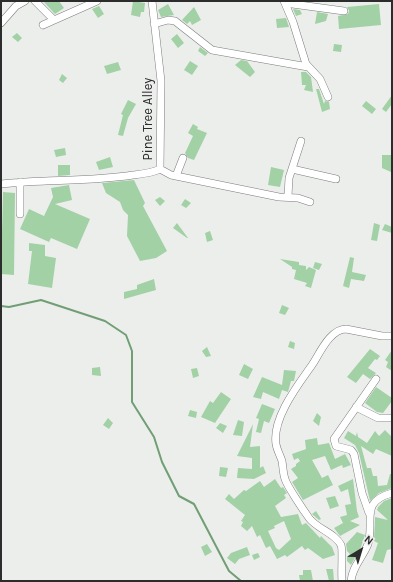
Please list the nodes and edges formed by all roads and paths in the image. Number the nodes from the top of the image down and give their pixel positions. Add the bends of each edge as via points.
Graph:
1 (25, 1) edge
2 (34, 1) edge
3 (97, 1) edge
4 (152, 1) edge
5 (284, 2) edge
6 (344, 11) dead end
7 (54, 20) junction
8 (1, 23) edge
9 (154, 24) junction
10 (43, 25) dead end
11 (308, 67) junction
12 (328, 97) dead end
13 (301, 141) dead end
14 (182, 158) dead end
15 (160, 169) junction
16 (292, 169) junction
17 (176, 176) junction
18 (336, 179) dead end
19 (20, 182) junction
20 (1, 184) edge
21 (288, 196) junction
22 (310, 202) dead end
23 (20, 214) dead end
24 (392, 336) edge
25 (376, 379) dead end
26 (356, 406) junction
27 (392, 418) edge
28 (392, 493) edge
29 (369, 513) junction
30 (342, 581) edge
31 (351, 581) edge

1 - 8 street via 16,6
2 - 7 street
3 - 7 street
4 - 9 street, Pine Tree Alley
5 - 6 street
5 - 11 street
7 - 10 street
9 - 11 street via 175,21 212,50
9 - 15 street, Pine Tree Alley via 161,81
11 - 12 street via 320,79
13 - 16 street
14 - 17 street
15 - 17 street
15 - 19 street, Pine Tree Alley via 120,177
16 - 18 street
16 - 21 street
17 - 21 street
19 - 20 street, Pine Tree Alley
19 - 23 street
21 - 22 street
24 - 30 street via 346,329 332,336 292,393 277,429 276,443 285,480 310,519 341,544
25 - 26 street
26 - 27 street via 378,418
26 - 29 street via 334,439 336,446 351,450 354,454
28 - 29 street via 380,497
29 - 31 street via 368,544 353,570

